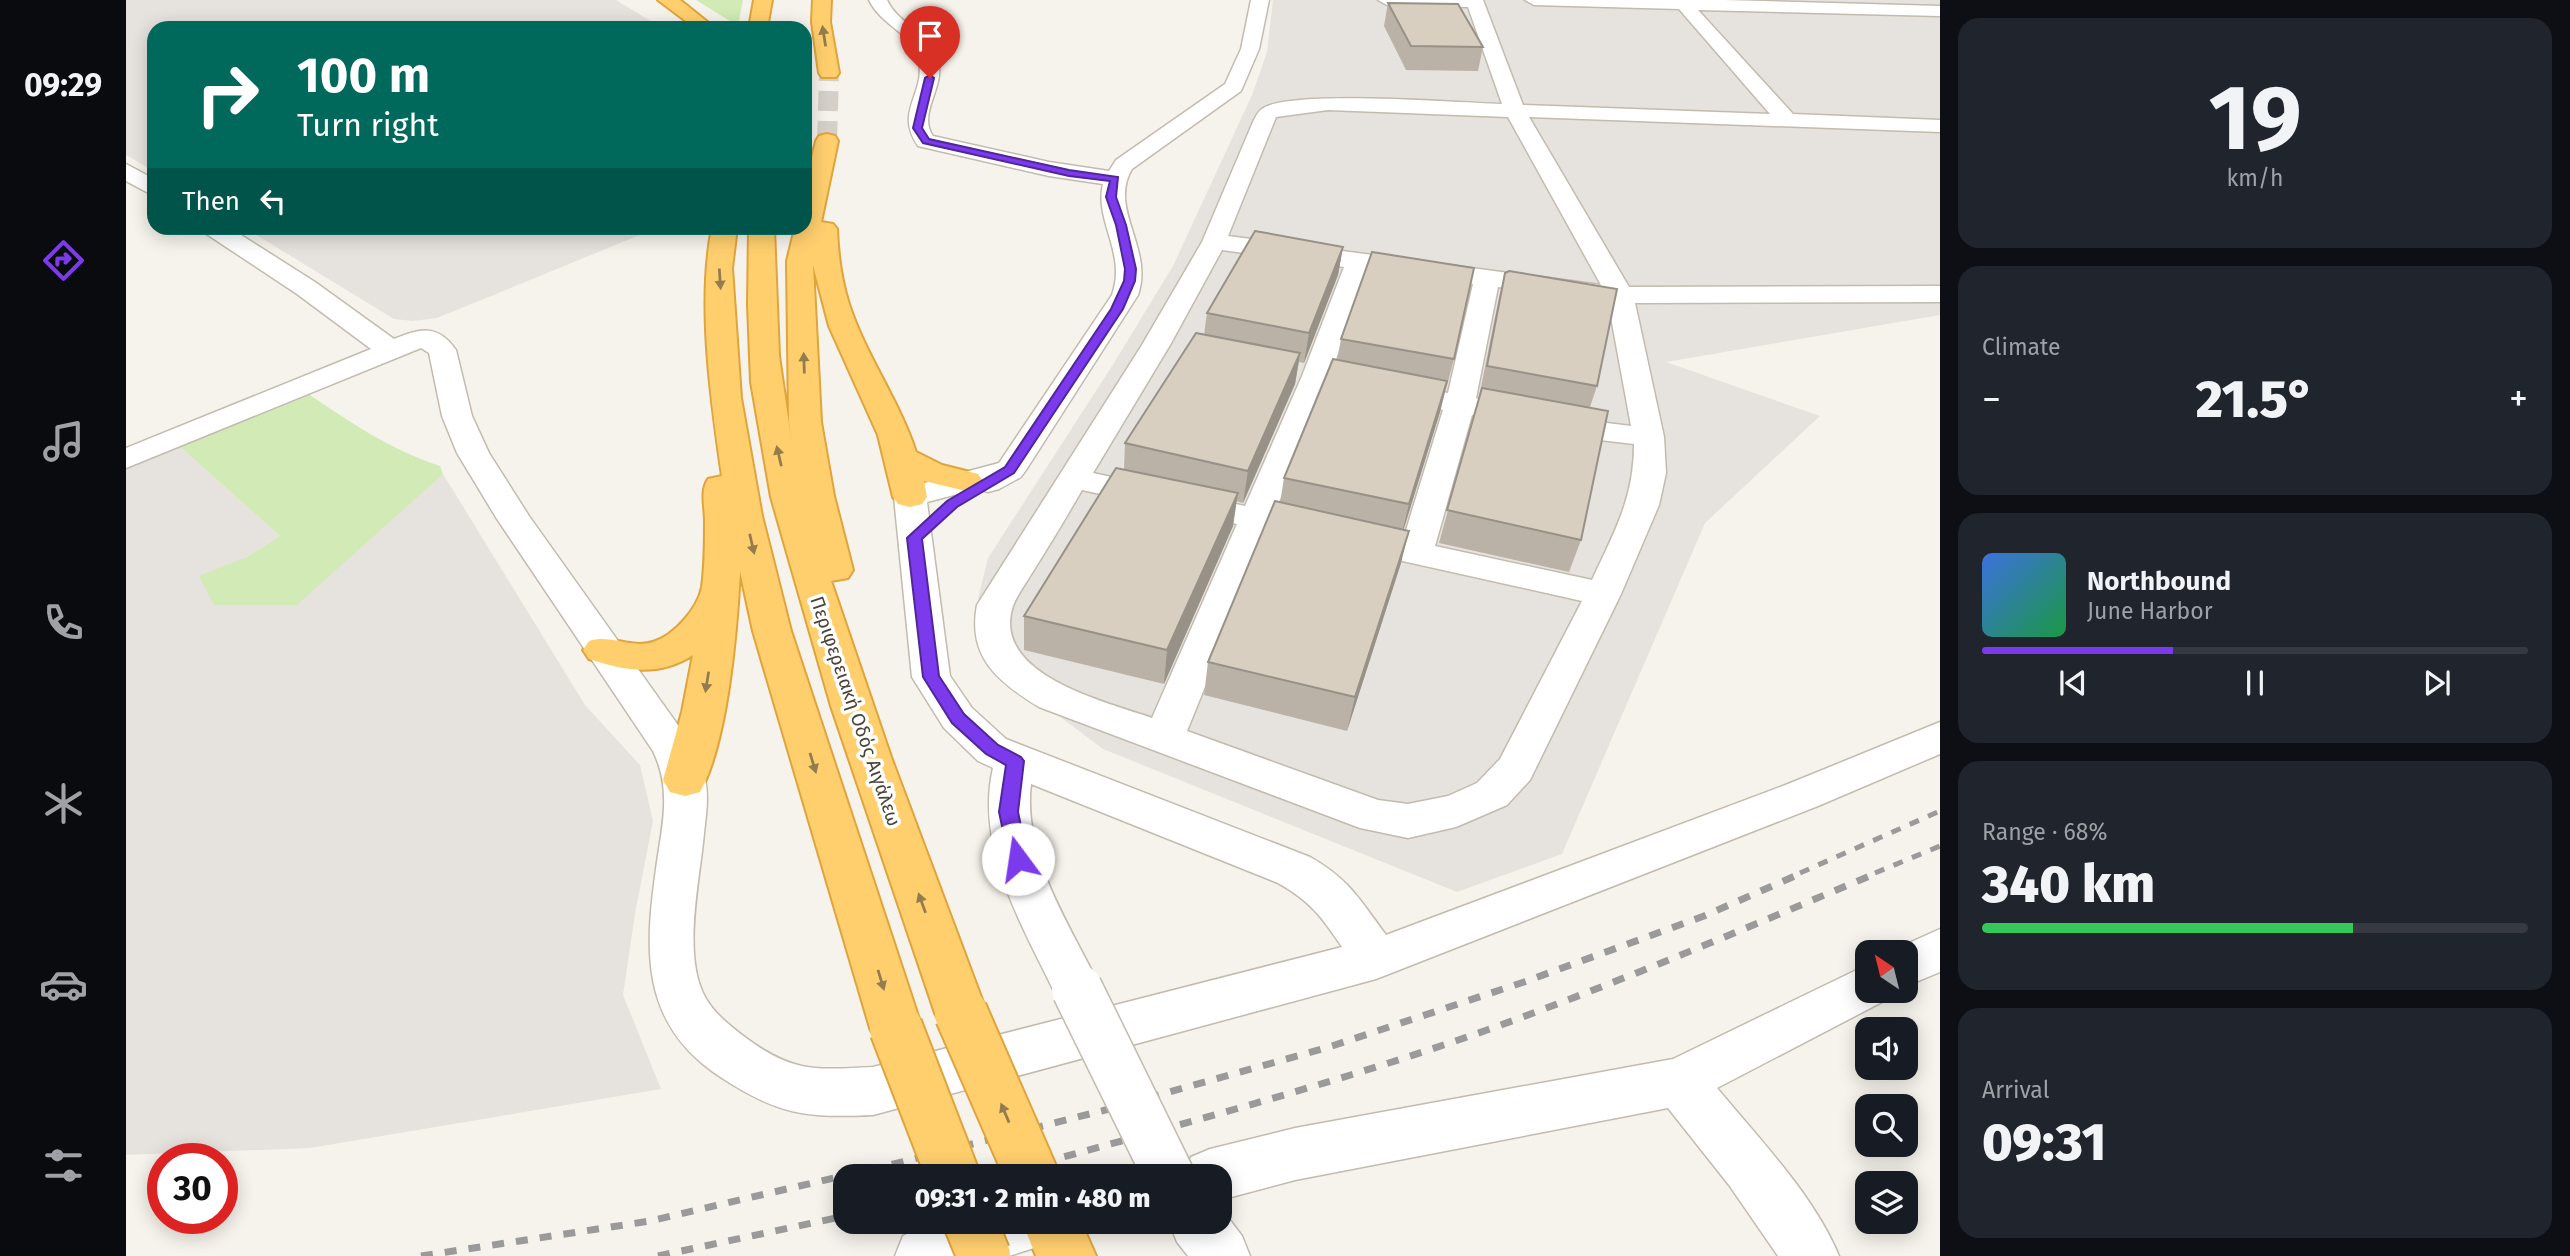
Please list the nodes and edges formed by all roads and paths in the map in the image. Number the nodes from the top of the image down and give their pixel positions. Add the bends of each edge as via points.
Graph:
1 (667, 0) edge
2 (763, 0) edge
3 (822, 0) edge
4 (878, 0) edge
5 (1260, 0) edge
6 (1387, 0) edge
7 (1534, 0) edge
8 (1475, 1) edge
9 (1682, 2) edge
10 (1940, 11) edge
11 (698, 21) edge
12 (759, 21) edge
13 (829, 73) tunnel mouth
14 (1515, 111) junction
15 (1786, 120) junction
16 (1940, 126) edge
17 (126, 171) edge
18 (1115, 179) junction
19 (147, 184) edge
20 (812, 211) edge
21 (225, 235) edge
22 (723, 235) edge
23 (762, 235) edge
24 (806, 235) edge
25 (1214, 242) junction
26 (1359, 261) junction
27 (1940, 270) edge
28 (1487, 279) junction
29 (1932, 294) edge
30 (1620, 295) junction
31 (724, 331) junction
32 (390, 350) junction
33 (1329, 379) junction
34 (1460, 404) junction
35 (1648, 437) junction
36 (902, 458) junction
37 (126, 459) edge
38 (1010, 470) junction
39 (1075, 479) junction
40 (966, 481) junction
41 (910, 497) junction
42 (1258, 519) junction
43 (915, 538) junction
44 (1416, 553) junction
45 (718, 590) junction
46 (1603, 594) junction
47 (603, 650) junction
48 (844, 686) junction
49 (1940, 737) edge
50 (1164, 738) junction
51 (1015, 761) junction
52 (685, 780) junction
53 (1940, 948) edge
54 (1376, 958) junction
55 (1918, 960) edge
56 (1855, 992) edge
57 (1679, 1082) junction
58 (948, 1164) edge
59 (1027, 1164) edge
60 (1163, 1164) edge
61 (1232, 1170) edge
62 (976, 1234) edge
63 (984, 1234) edge
64 (1056, 1234) edge
65 (923, 1256) edge
66 (984, 1256) edge
67 (1066, 1256) edge
68 (1811, 1256) edge

1 - 11 highway
2 - 12 highway
13 -> 3 highway
4 - 18 street via 885,13 925,46 930,78 917,128 926,141
5 - 18 street via 1250,49 1234,87 1124,165
6 - 8 street
7 - 9 street
8 - 14 street
9 - 10 street
9 - 15 street
14 - 15 street
14 - 25 street via 1328,104 1269,113
14 - 30 street
15 - 16 street
17 - 19 street
18 - 38 street via 1111,197 1131,269 1125,295
20 -> 36 highway via 826,152 824,261 829,289
21 - 32 street
22 -> 31 highway via 719,268
48 -> 23 highway, Περιφερειακή Οδός Αιγάλεω via 791,509 774,433 761,322
48 -> 24 highway via 842,598 805,422 800,261
25 - 26 street
25 - 39 street via 1170,347
26 - 28 street
26 - 33 street
27 - 29 street
28 - 30 street
28 - 34 street
29 - 30 street
30 - 35 street
31 - 45 highway via 708,370 722,520
31 -> 58 highway, bridge via 726,398 745,516 772,631 896,1028
32 - 37 street
32 - 47 street via 424,337 442,350 457,416 473,453
33 - 34 street
33 - 42 street
34 - 35 street
34 - 44 street
35 - 46 street via 1650,473 1643,505
36 - 40 highway via 932,473
36 - 41 highway
38 - 40 street
38 - 43 street via 952,504
39 - 42 street
39 - 50 street via 995,605 990,624 994,644 1005,663 1053,697
40 - 41 street
41 - 43 street
42 - 44 street
42 - 50 street
43 - 51 street via 931,677 958,718 992,750
44 - 46 street
45 - 47 highway via 699,630 666,653 621,657
45 -> 52 highway via 697,741
46 - 50 street via 1515,769 1492,794 1456,811 1408,821 1375,816
47 - 52 street via 671,746
59 -> 48 highway, Περιφερειακή Οδός Αιγάλεω, bridge via 961,1013
49 - 54 street via 1804,795
51 - 54 street via 1294,870 1333,897
51 - 60 street, bridge via 1009,812 1015,846 1077,989
52 - 54 street via 670,936 678,998 700,1031 720,1049 785,1087 825,1093 873,1091
53 - 55 street
56 - 57 street
57 - 61 street via 1295,1154
57 - 68 street
62 - 66 highway, bridge
63 - 65 street via 939,1245
64 - 67 highway

